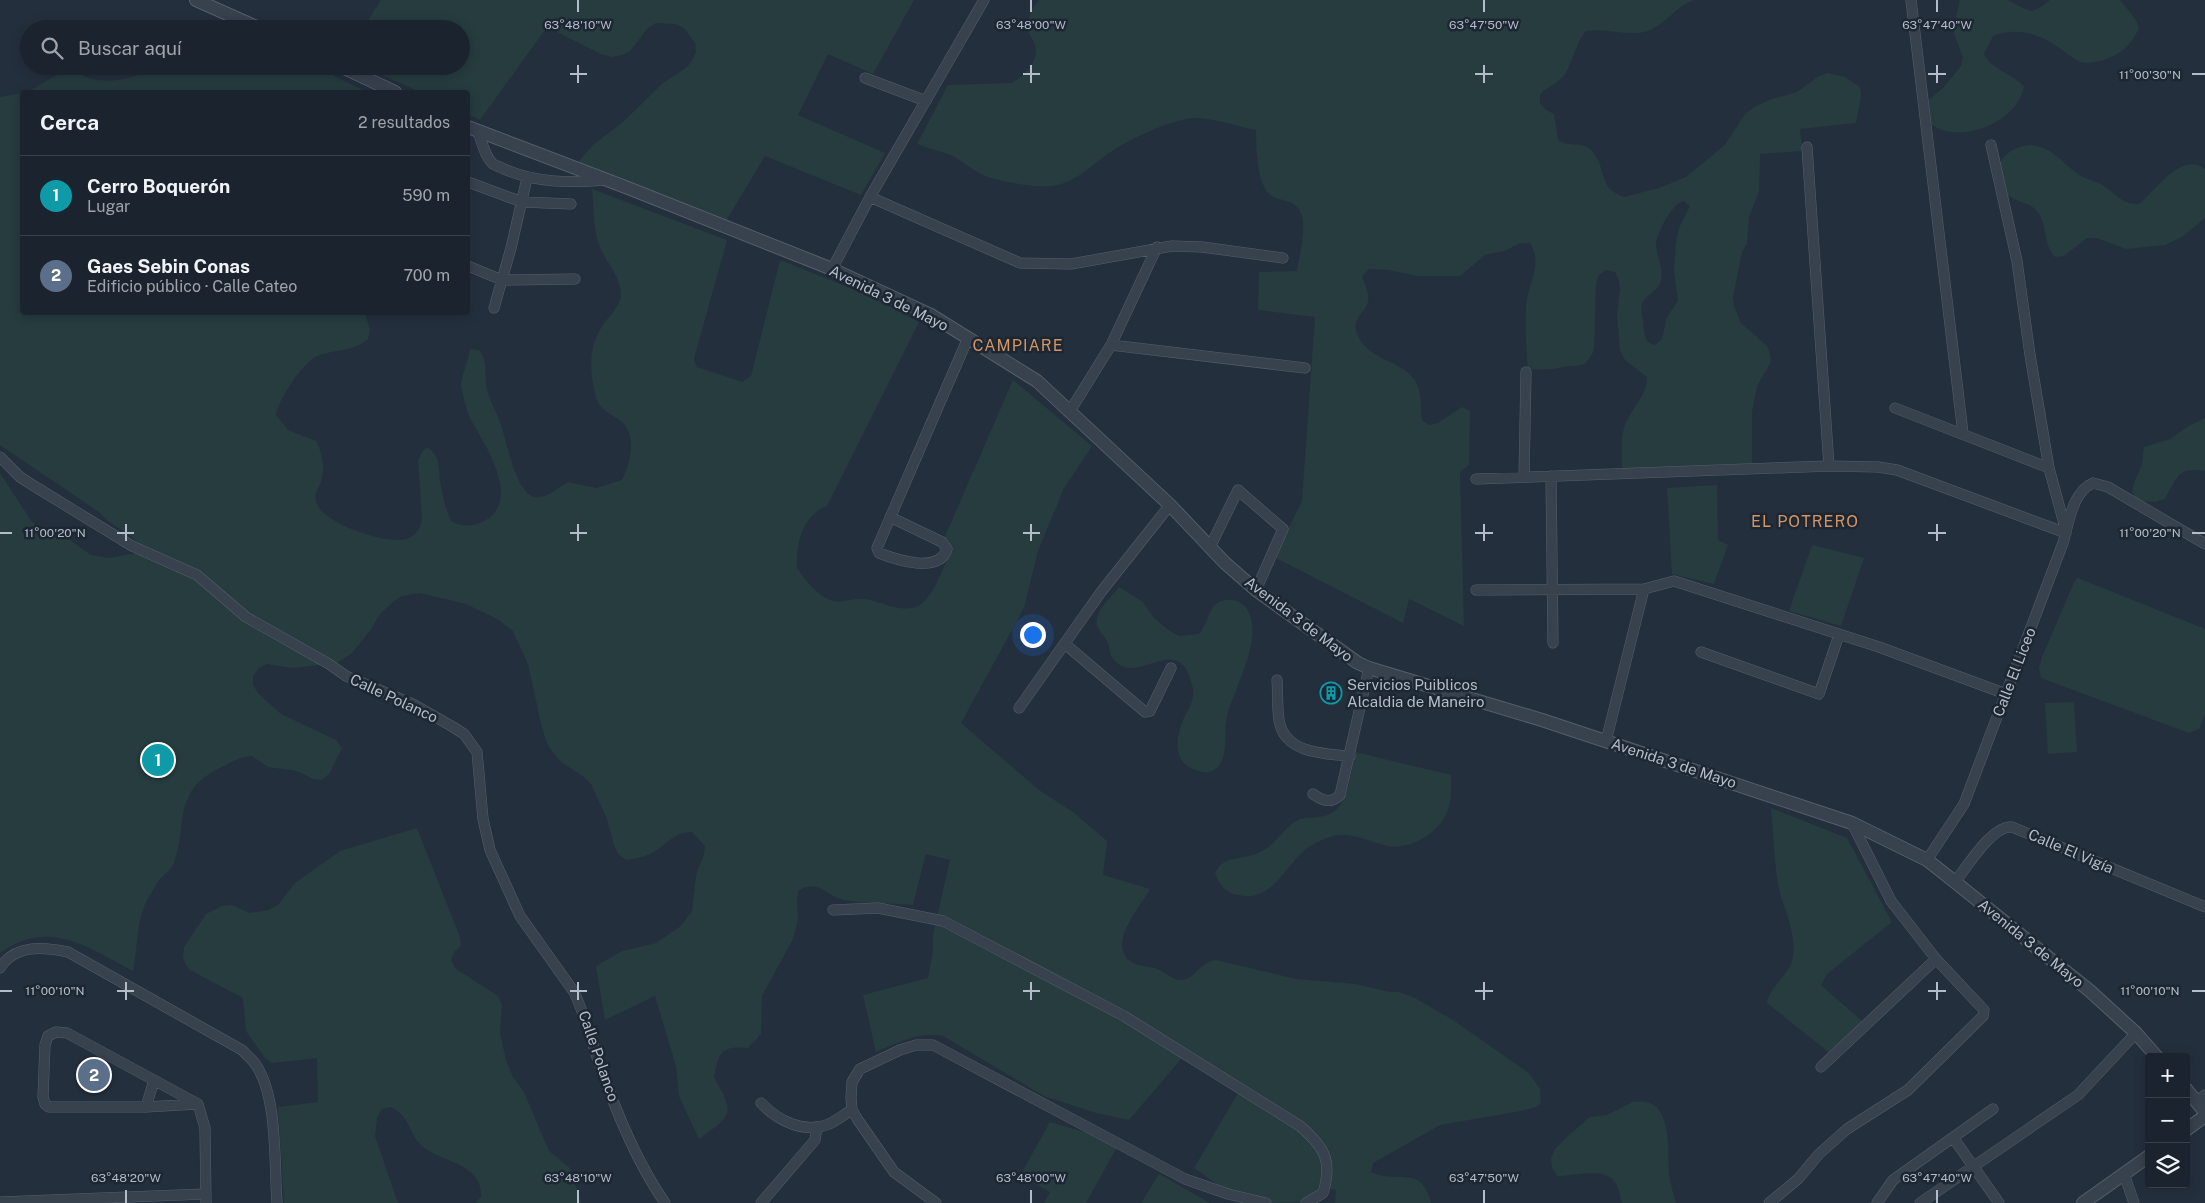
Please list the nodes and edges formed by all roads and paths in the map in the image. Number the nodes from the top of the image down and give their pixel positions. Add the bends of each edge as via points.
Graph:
1 (196, 0) edge
2 (984, 0) edge
3 (1911, 0) edge
4 (241, 20) edge
5 (359, 75) edge
6 (864, 78) dead end
7 (391, 90) edge
8 (926, 101) junction
9 (473, 129) edge
10 (1991, 145) dead end
11 (1807, 147) dead end
12 (527, 178) junction
13 (608, 180) junction
14 (470, 183) edge
15 (870, 197) junction
16 (522, 202) junction
17 (571, 204) dead end
18 (1157, 247) junction
19 (1283, 258) dead end
20 (470, 267) edge
21 (832, 269) junction
22 (575, 279) dead end
23 (502, 280) junction
24 (494, 308) dead end
25 (968, 338) junction
26 (1111, 345) junction
27 (1305, 368) dead end
28 (1526, 372) dead end
29 (1895, 408) dead end
30 (1070, 411) junction
31 (1963, 433) junction
32 (0, 457) edge
33 (1830, 466) junction
34 (2049, 468) junction
35 (1551, 476) junction
36 (1524, 477) junction
37 (1476, 479) dead end
38 (1170, 504) junction
39 (890, 517) junction
40 (2066, 533) junction
41 (2205, 544) edge
42 (1210, 547) junction
43 (1552, 588) junction
44 (1644, 588) junction
45 (1256, 590) junction
46 (1476, 590) dead end
47 (1839, 635) junction
48 (1553, 643) dead end
49 (1065, 644) junction
50 (1701, 652) dead end
51 (1171, 668) dead end
52 (1369, 668) junction
53 (1277, 680) dead end
54 (2006, 694) junction
55 (1019, 708) dead end
56 (1606, 741) junction
57 (1350, 756) junction
58 (1313, 794) dead end
59 (1852, 823) junction
60 (1927, 860) junction
61 (1955, 882) junction
62 (2205, 907) edge
63 (833, 910) dead end
64 (1936, 959) junction
65 (0, 968) edge
66 (2136, 1033) junction
67 (2154, 1053) edge
68 (1822, 1067) dead end
69 (154, 1080) junction
70 (2190, 1091) edge
71 (2201, 1098) edge
72 (761, 1103) dead end
73 (198, 1104) junction
74 (146, 1107) junction
75 (1994, 1109) dead end
76 (852, 1110) junction
77 (2205, 1114) edge
78 (817, 1126) junction
79 (2190, 1127) edge
80 (1954, 1138) junction
81 (2145, 1159) edge
82 (1973, 1167) junction
83 (2124, 1174) junction
84 (205, 1198) edge
85 (0, 1202) edge
86 (1997, 1202) edge
87 (277, 1203) edge
88 (665, 1203) edge
89 (761, 1203) edge
90 (936, 1203) edge
91 (1266, 1203) edge
92 (1306, 1203) edge
93 (1769, 1203) edge
94 (1877, 1203) edge
95 (1920, 1203) edge
96 (2083, 1203) edge
97 (2134, 1203) edge

1 - 4 street
2 - 8 street
3 - 31 street
5 - 7 street
6 - 8 street
8 - 15 street
9 - 12 street via 493,164
9 - 13 street, Avenida 3 de Mayo
10 - 34 street via 2017,261
11 - 33 street
12 - 13 street via 576,182
12 - 16 street
13 - 21 street, Avenida 3 de Mayo
14 - 16 street
15 - 18 street via 1020,263 1071,264
15 - 21 street
16 - 17 street
16 - 23 street
18 - 19 street via 1202,247
18 - 26 street
20 - 23 street
21 - 25 street, Avenida 3 de Mayo via 931,315
22 - 23 street
23 - 24 street
25 - 30 street, Avenida 3 de Mayo via 1037,381
25 - 39 street
26 - 27 street
26 - 30 street
28 - 36 street
29 - 31 street
30 - 38 street, Avenida 3 de Mayo
31 - 34 street
32 - 88 street, Calle Polanco via 20,477 132,546 197,575 246,617 346,676 413,704 472,742 477,752 482,819 490,850 520,916 574,992 629,1138
33 - 35 street
33 - 40 street via 1897,470
34 - 40 street
35 - 36 street
35 - 43 street
36 - 37 street
38 - 42 street, Avenida 3 de Mayo
38 - 49 street
39 - 39 street via 942,542 947,549 943,557 930,562 910,562 879,553 877,548
40 - 41 street, Calle El Liceo via 2075,503 2084,487 2093,483 2108,487
40 - 54 street, Calle El Liceo
42 - 45 street, Avenida 3 de Mayo
42 - 45 street via 1238,490 1283,529
43 - 44 street
43 - 46 street
43 - 48 street
44 - 47 street via 1674,581
44 - 56 street
45 - 52 street, Avenida 3 de Mayo
47 - 50 street via 1818,694
47 - 54 street
49 - 51 street via 1145,712 1150,711
49 - 55 street
52 - 56 street, Avenida 3 de Mayo
52 - 57 street
53 - 57 street via 1282,731 1295,745 1315,753
54 - 60 street, Calle El Liceo via 1964,804
56 - 59 street, Avenida 3 de Mayo
57 - 58 street via 1340,795 1328,801
59 - 60 street, Avenida 3 de Mayo
59 - 64 street via 1891,901
60 - 61 street, Avenida 3 de Mayo
61 - 62 street, Calle El Vigía via 1996,832 2006,826
61 - 66 street, Avenida 3 de Mayo via 2090,991
63 - 92 street via 878,908 944,921 1124,1016 1311,1135 1326,1156 1328,1174 1323,1193
64 - 68 street
64 - 93 street via 1984,1010 1983,1016 1908,1090 1847,1130 1819,1154 1798,1180
65 - 87 street via 6,958 20,950 68,952 242,1050 256,1064 271,1104
66 - 67 street, Avenida 3 de Mayo
66 - 82 street via 2078,1095
69 - 73 street
69 - 74 street
69 - 74 street via 67,1034 56,1032 48,1036 45,1045 45,1104 54,1108
70 - 71 street
71 - 77 street
72 - 78 street via 796,1126
73 - 74 street
73 - 84 street via 205,1128
75 - 80 street
76 - 78 street via 829,1124
76 - 90 street via 894,1172
76 - 91 street via 852,1082 860,1069 900,1050 933,1045 1185,1179 1220,1192
77 - 79 street
78 - 89 street via 815,1140
80 - 82 street
80 - 94 street via 1889,1184
81 - 83 street
82 - 86 street
82 - 95 street
83 - 96 street
83 - 97 street
84 - 85 street

